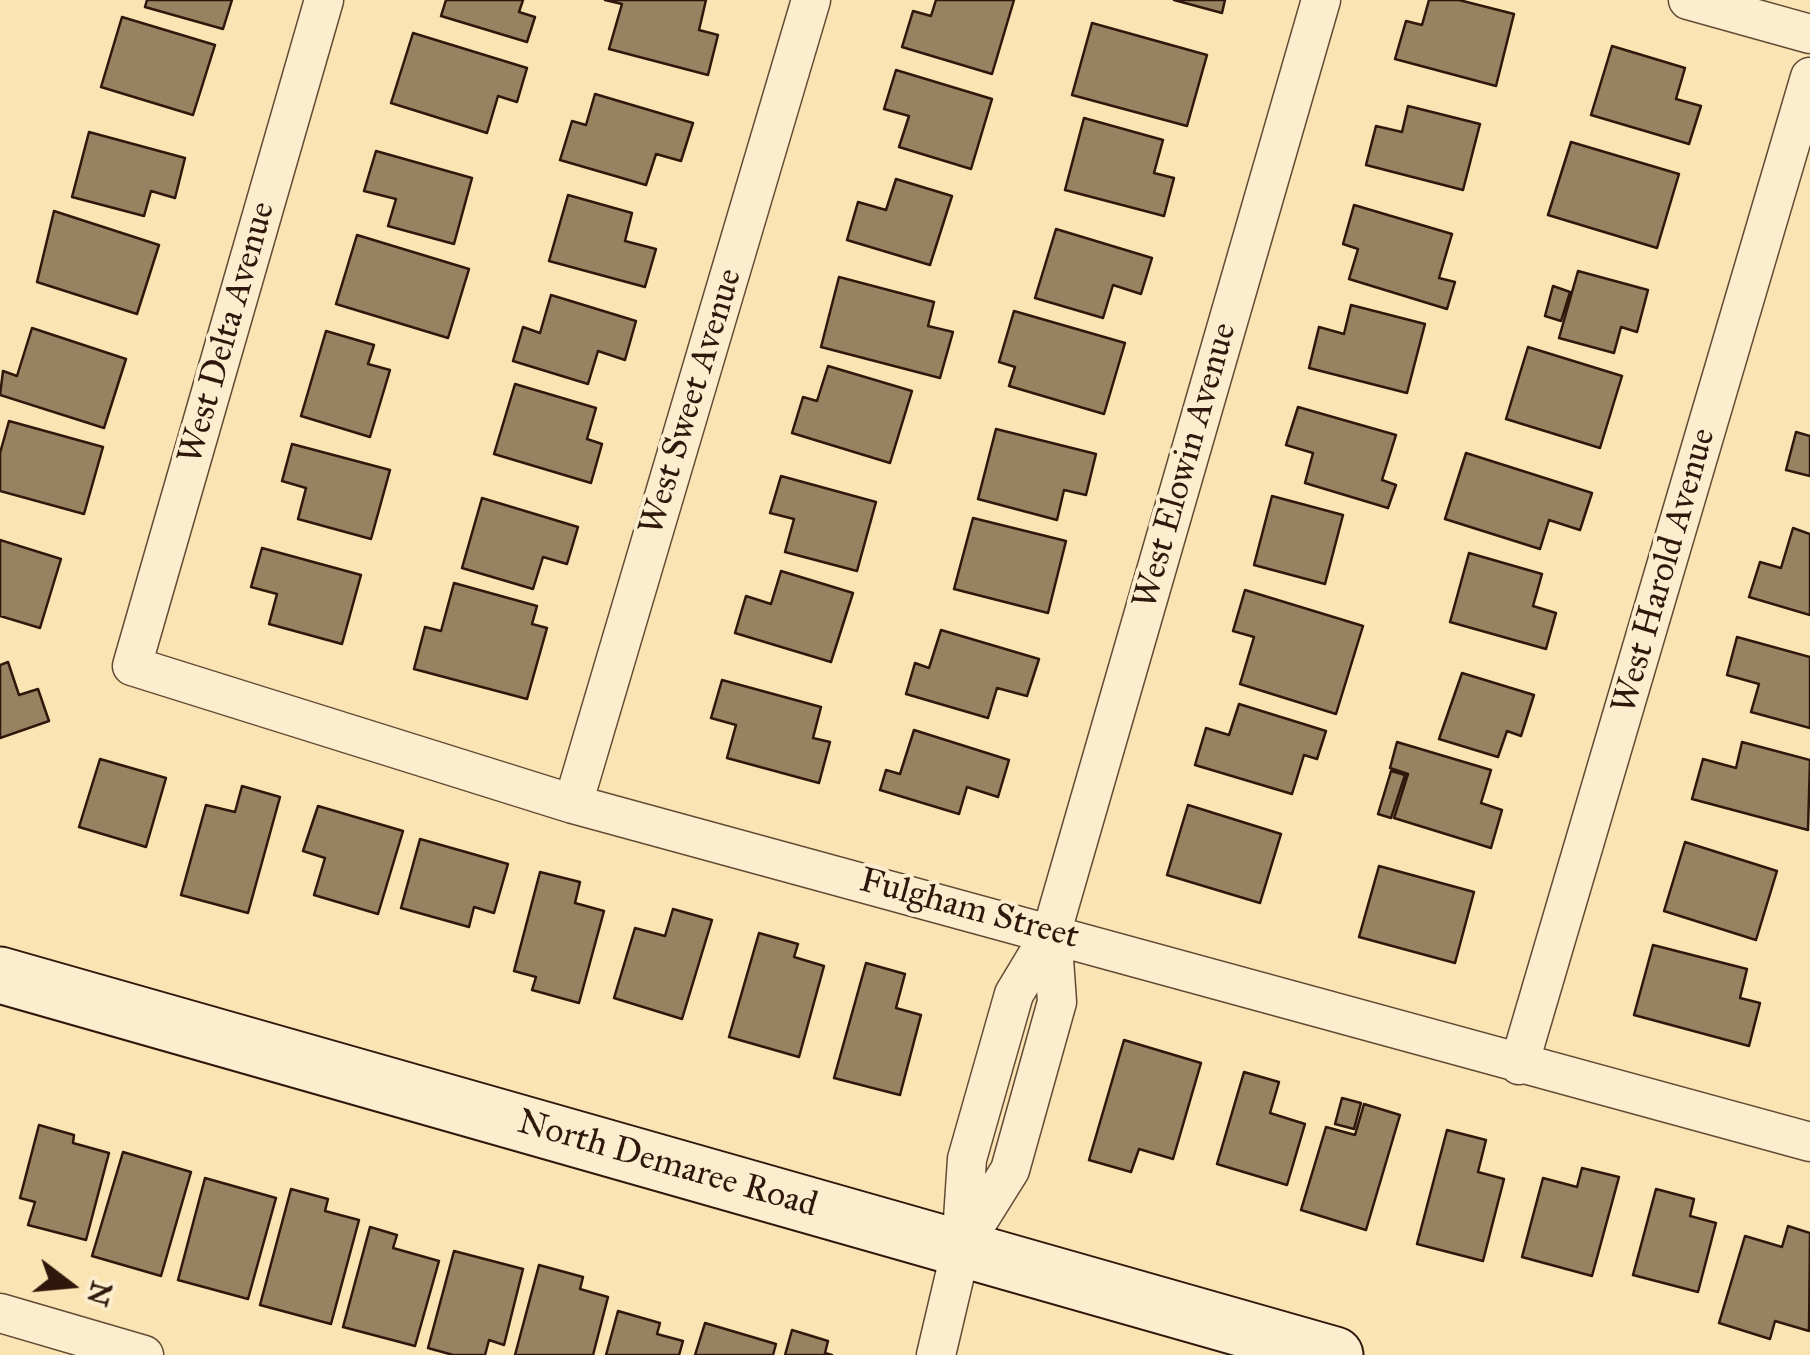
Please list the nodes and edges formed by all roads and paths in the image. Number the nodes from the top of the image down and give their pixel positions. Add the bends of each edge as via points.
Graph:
1 (324, 0) edge
2 (811, 0) edge
3 (1320, 0) edge
4 (1688, 0) edge
5 (1810, 34) edge
6 (1810, 77) edge
7 (132, 666) joint
8 (573, 804) junction
9 (1052, 932) junction
10 (0, 975) edge
11 (1519, 1065) junction
12 (1810, 1142) edge
13 (961, 1249) junction
14 (0, 1313) edge
15 (144, 1355) edge
16 (936, 1355) edge
17 (1335, 1355) edge

1 - 7 street, West Delta Avenue
2 - 8 street, West Sweet Avenue
3 - 9 street, West Elowin Avenue
4 - 5 street
6 - 11 street, West Harold Avenue
7 - 8 street, Fulgham Street
8 - 9 street, Fulgham Street
9 - 11 street, Fulgham Street
9 - 13 street, West Elowin Avenue via 1014,994 967,1158
10 - 13 main road, North Demaree Road
11 - 12 street, Fulgham Street
13 - 16 street, West Elowin Avenue
13 - 17 main road, North Demaree Road
14 - 15 street

